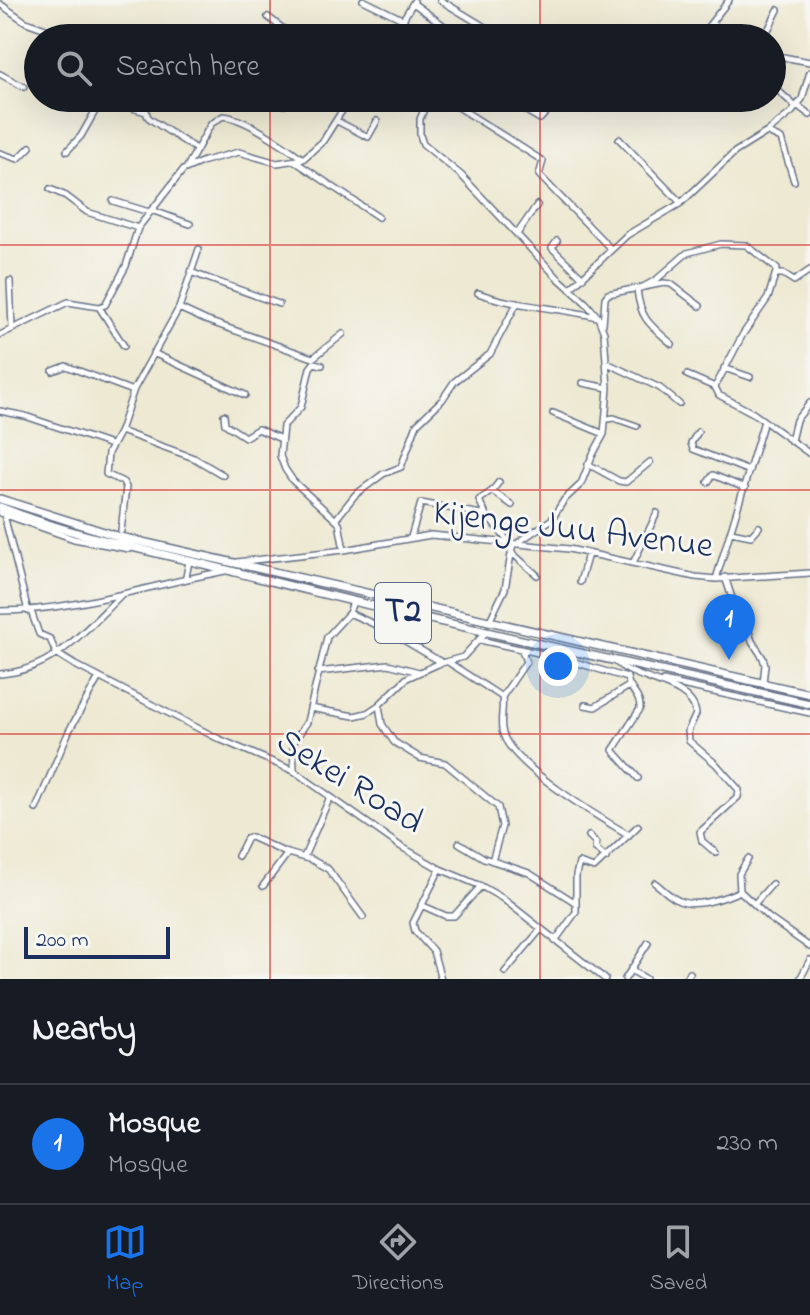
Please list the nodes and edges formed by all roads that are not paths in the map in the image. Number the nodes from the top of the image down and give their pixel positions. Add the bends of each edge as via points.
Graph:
1 (363, 0) edge
2 (440, 0) edge
3 (729, 0) edge
4 (414, 2) edge
5 (0, 4) edge
6 (778, 10) dead end
7 (268, 17) dead end
8 (404, 20) junction
9 (710, 23) edge
10 (30, 24) edge
11 (277, 24) edge
12 (401, 24) edge
13 (443, 24) edge
14 (480, 24) edge
15 (771, 24) edge
16 (786, 58) edge
17 (810, 62) edge
18 (810, 72) edge
19 (0, 74) edge
20 (24, 87) dead end
21 (786, 97) edge
22 (797, 107) junction
23 (94, 112) edge
24 (146, 112) edge
25 (342, 112) edge
26 (423, 112) edge
27 (466, 112) edge
28 (528, 112) edge
29 (547, 112) edge
30 (810, 115) edge
31 (337, 121) junction
32 (377, 121) dead end
33 (767, 132) junction
34 (619, 139) dead end
35 (30, 147) dead end
36 (197, 150) junction
37 (67, 151) dead end
38 (0, 153) edge
39 (299, 160) junction
40 (186, 168) junction
41 (794, 181) dead end
42 (50, 189) dead end
43 (113, 201) dead end
44 (681, 203) junction
45 (537, 205) dead end
46 (150, 211) junction
47 (378, 217) dead end
48 (190, 224) dead end
49 (138, 228) junction
50 (517, 234) junction
51 (557, 241) dead end
52 (199, 249) dead end
53 (611, 249) junction
54 (810, 270) edge
55 (193, 273) junction
56 (778, 274) junction
57 (583, 278) junction
58 (10, 281) dead end
59 (570, 289) junction
60 (639, 289) junction
61 (478, 293) dead end
62 (517, 303) junction
63 (279, 304) dead end
64 (700, 306) dead end
65 (99, 307) junction
66 (179, 308) junction
67 (598, 317) junction
68 (12, 327) junction
69 (604, 333) junction
70 (343, 334) dead end
71 (0, 335) edge
72 (672, 344) dead end
73 (124, 346) dead end
74 (153, 353) junction
75 (607, 363) junction
76 (322, 365) dead end
77 (724, 368) junction
78 (53, 371) dead end
79 (687, 375) dead end
80 (750, 377) dead end
81 (583, 383) dead end
82 (715, 387) junction
83 (608, 388) junction
84 (133, 391) junction
85 (245, 395) dead end
86 (810, 403) edge
87 (679, 404) dead end
88 (0, 411) edge
89 (553, 413) dead end
90 (224, 415) dead end
91 (608, 419) junction
92 (764, 421) junction
93 (637, 426) dead end
94 (120, 431) junction
95 (698, 432) dead end
96 (604, 434) junction
97 (281, 439) junction
98 (791, 441) junction
99 (111, 445) junction
100 (810, 454) edge
101 (650, 462) dead end
102 (588, 464) junction
103 (749, 471) junction
104 (223, 475) dead end
105 (499, 482) dead end
106 (708, 482) dead end
107 (745, 488) junction
108 (492, 491) junction
109 (1, 505) edge
110 (512, 505) dead end
111 (657, 513) dead end
112 (486, 515) junction
113 (336, 519) junction
114 (759, 527) dead end
115 (121, 531) dead end
116 (731, 532) junction
117 (411, 537) junction
118 (513, 543) junction
119 (344, 550) junction
120 (510, 551) junction
121 (588, 554) junction
122 (189, 561) junction
123 (236, 562) junction
124 (633, 563) junction
125 (230, 570) junction
126 (810, 573) edge
127 (537, 575) dead end
128 (186, 577) junction
129 (725, 577) junction
130 (716, 579) junction
131 (580, 582) dead end
132 (328, 583) junction
133 (361, 590) junction
134 (121, 595) junction
135 (324, 595) junction
136 (355, 602) junction
137 (0, 611) edge
138 (30, 611) junction
139 (349, 613) junction
140 (490, 620) junction
141 (486, 632) junction
142 (480, 640) junction
143 (522, 650) junction
144 (59, 654) junction
145 (614, 660) junction
146 (445, 662) junction
147 (318, 672) junction
148 (420, 672) junction
149 (0, 674) edge
150 (627, 675) junction
151 (646, 677) junction
152 (98, 679) junction
153 (763, 683) junction
154 (629, 686) junction
155 (809, 693) edge
156 (502, 697) junction
157 (810, 704) edge
158 (379, 705) junction
159 (585, 705) dead end
160 (310, 708) junction
161 (810, 713) edge
162 (294, 771) junction
163 (638, 778) dead end
164 (330, 797) junction
165 (36, 809) dead end
166 (638, 826) dead end
167 (629, 835) junction
168 (589, 836) dead end
169 (459, 843) dead end
170 (288, 853) junction
171 (716, 853) dead end
172 (238, 856) dead end
173 (304, 857) junction
174 (606, 858) junction
175 (748, 859) dead end
176 (492, 861) junction
177 (440, 869) junction
178 (655, 883) dead end
179 (772, 884) dead end
180 (263, 886) dead end
181 (481, 886) junction
182 (740, 891) junction
183 (576, 903) junction
184 (755, 903) junction
185 (421, 905) junction
186 (363, 917) dead end
187 (541, 929) junction
188 (555, 941) junction
189 (648, 943) dead end
190 (810, 947) edge
191 (810, 960) edge
192 (631, 970) junction
193 (505, 972) dead end
194 (690, 973) dead end
195 (441, 979) edge
196 (605, 979) edge
197 (625, 979) edge
198 (646, 979) edge
199 (685, 979) edge
200 (800, 979) edge

1 - 8 street
2 - 14 street
3 - 9 street
4 - 8 street
4 - 13 street
5 - 10 street
6 - 15 street
7 - 11 street
8 - 12 street
16 - 17 street
18 - 22 street
19 - 20 street
21 - 22 street
22 - 30 street
22 - 33 street
23 - 37 street
24 - 36 street via 151,122
25 - 31 street
26 - 50 street via 423,144
27 - 53 street via 543,161 539,175
28 - 29 street via 540,119
31 - 32 street via 368,137
31 - 39 street via 316,149
33 - 41 street via 781,139
33 - 44 street via 735,152
34 - 44 street
35 - 38 street via 18,159
36 - 39 street via 211,124 228,116 272,138
36 - 40 street
39 - 40 street via 277,163 239,152
39 - 47 street
40 - 46 street
42 - 49 street via 87,212
43 - 46 street
44 - 53 street
45 - 50 street
46 - 48 street
46 - 49 street
49 - 65 street via 111,298
50 - 59 street
51 - 57 street via 552,248
52 - 55 street
53 - 57 street
54 - 56 street via 794,281
55 - 63 street
55 - 66 street
56 - 60 street via 746,245 721,244 687,253
56 - 77 street
57 - 59 street
58 - 68 street
59 - 67 street
60 - 64 street via 668,283
60 - 69 street via 606,296
60 - 72 street via 637,302 644,318
61 - 62 street
62 - 67 street
62 - 113 street via 490,354 454,382 417,424 401,467 355,495
65 - 68 street via 68,302
65 - 73 street
66 - 70 street via 313,358
66 - 74 street
67 - 69 street
68 - 71 street
69 - 75 street
74 - 84 street
74 - 85 street
75 - 83 street
75 - 87 street
76 - 97 street via 310,368 301,407 285,421
77 - 80 street
77 - 82 street
78 - 84 street via 66,366
79 - 82 street
81 - 83 street
82 - 92 street via 719,395
83 - 91 street
84 - 94 street
86 - 98 street via 796,420
88 - 99 street
89 - 96 street
90 - 97 street via 225,424 245,437 258,429
91 - 93 street
91 - 96 street
92 - 98 street
92 - 103 street
94 - 99 street
94 - 104 street via 194,458
95 - 103 street via 693,449
96 - 102 street
97 - 113 street via 280,456 288,476
98 - 100 street
99 - 115 street via 106,474 123,482 126,490
101 - 102 street via 626,482
102 - 118 street via 581,484 552,519
103 - 107 street
105 - 108 street
106 - 107 street via 713,475
107 - 116 street
108 - 110 street
108 - 112 street via 479,499
109 - 122 highway, T2
109 - 123 highway, T2
109 - 138 street, Sekei Road
111 - 124 street
112 - 117 street via 421,503
112 - 118 street
113 - 119 street
114 - 116 street via 751,536
116 - 130 street
117 - 118 street, Kijenge Juu Avenue
117 - 119 street, Kijenge Juu Avenue
118 - 120 street
118 - 121 street, Kijenge Juu Avenue
119 - 123 street, Kijenge Juu Avenue
120 - 127 street
120 - 140 street via 505,589
121 - 124 street, Kijenge Juu Avenue
121 - 131 street
122 - 125 highway, T2
122 - 128 street
123 - 132 highway, T2
124 - 130 street, Kijenge Juu Avenue
125 - 128 street
125 - 135 highway, T2
126 - 129 street, Kijenge Juu Avenue
128 - 134 street
129 - 130 street, Kijenge Juu Avenue
129 - 153 street via 763,658
132 - 133 highway, T2
132 - 135 highway
133 - 136 highway
133 - 140 highway, T2
134 - 138 street
134 - 144 street
135 - 136 highway, T2
136 - 139 street
136 - 141 highway, T2
137 - 138 street
138 - 144 street, Sekei Road via 39,634 50,639
139 - 146 street
139 - 147 street via 327,636
140 - 153 highway, T2
141 - 142 street
141 - 145 highway, T2
142 - 143 street
142 - 146 street via 463,657
143 - 150 street
143 - 156 street via 526,662
144 - 149 street via 30,669
144 - 152 street, Sekei Road
145 - 150 street
145 - 157 highway, T2
146 - 148 street
146 - 156 street
147 - 148 street via 388,664
147 - 160 street
148 - 158 street via 402,681
150 - 151 street
150 - 154 street
151 - 161 street
151 - 171 street via 671,687 695,707 689,741 739,790 738,797 700,832
152 - 162 street, Sekei Road
152 - 165 street
153 - 155 highway, T2
154 - 159 street via 595,707
154 - 163 street via 639,697 640,709 613,750
156 - 167 street via 502,729 511,747 545,779
158 - 160 street via 354,716
158 - 176 street via 382,724 394,742 420,758 445,763 498,807 502,826
160 - 162 street via 293,743
162 - 164 street, Sekei Road
164 - 173 street
164 - 177 street, Sekei Road
166 - 167 street
167 - 174 street
168 - 174 street
169 - 176 street
170 - 172 street via 251,837
170 - 173 street
170 - 180 street
173 - 186 street via 328,869
174 - 183 street via 593,869 579,863
175 - 182 street via 739,874
176 - 183 street via 529,873
177 - 181 street, Sekei Road
177 - 185 street
178 - 182 street via 689,903
179 - 184 street
181 - 185 street via 454,916
181 - 187 street, Sekei Road
182 - 184 street
183 - 188 street via 576,912
184 - 190 street
185 - 195 street via 413,926 433,951
187 - 188 street, Sekei Road
187 - 193 street
188 - 196 street, Sekei Road
189 - 192 street
191 - 200 street
192 - 197 street
192 - 198 street
194 - 199 street

